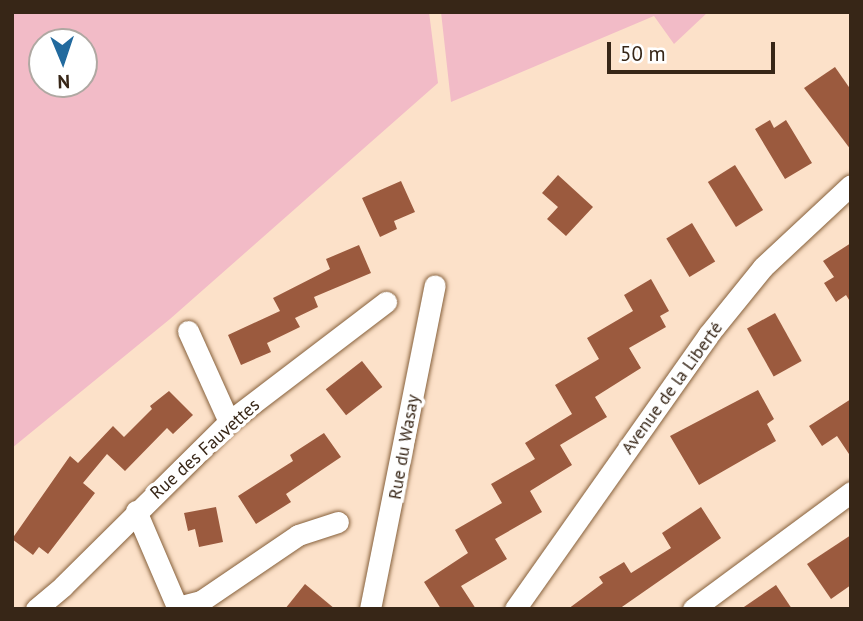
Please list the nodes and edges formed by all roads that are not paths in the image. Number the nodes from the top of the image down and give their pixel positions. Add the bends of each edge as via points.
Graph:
1 (851, 186) edge
2 (435, 285) dead end
3 (386, 302) dead end
4 (188, 331) dead end
5 (229, 422) junction
6 (851, 492) edge
7 (136, 511) junction
8 (338, 522) dead end
9 (178, 608) edge
10 (36, 609) edge
11 (370, 609) edge
12 (515, 609) edge
13 (693, 609) edge

1 - 12 street, Avenue de la Liberté via 763,267 708,335
2 - 11 street, Rue du Wasay
3 - 5 street, Rue des Fauvettes
4 - 5 street
5 - 7 street, Rue des Fauvettes
6 - 13 street
7 - 9 street
7 - 10 street, Rue des Fauvettes
8 - 9 street via 298,535 201,601

